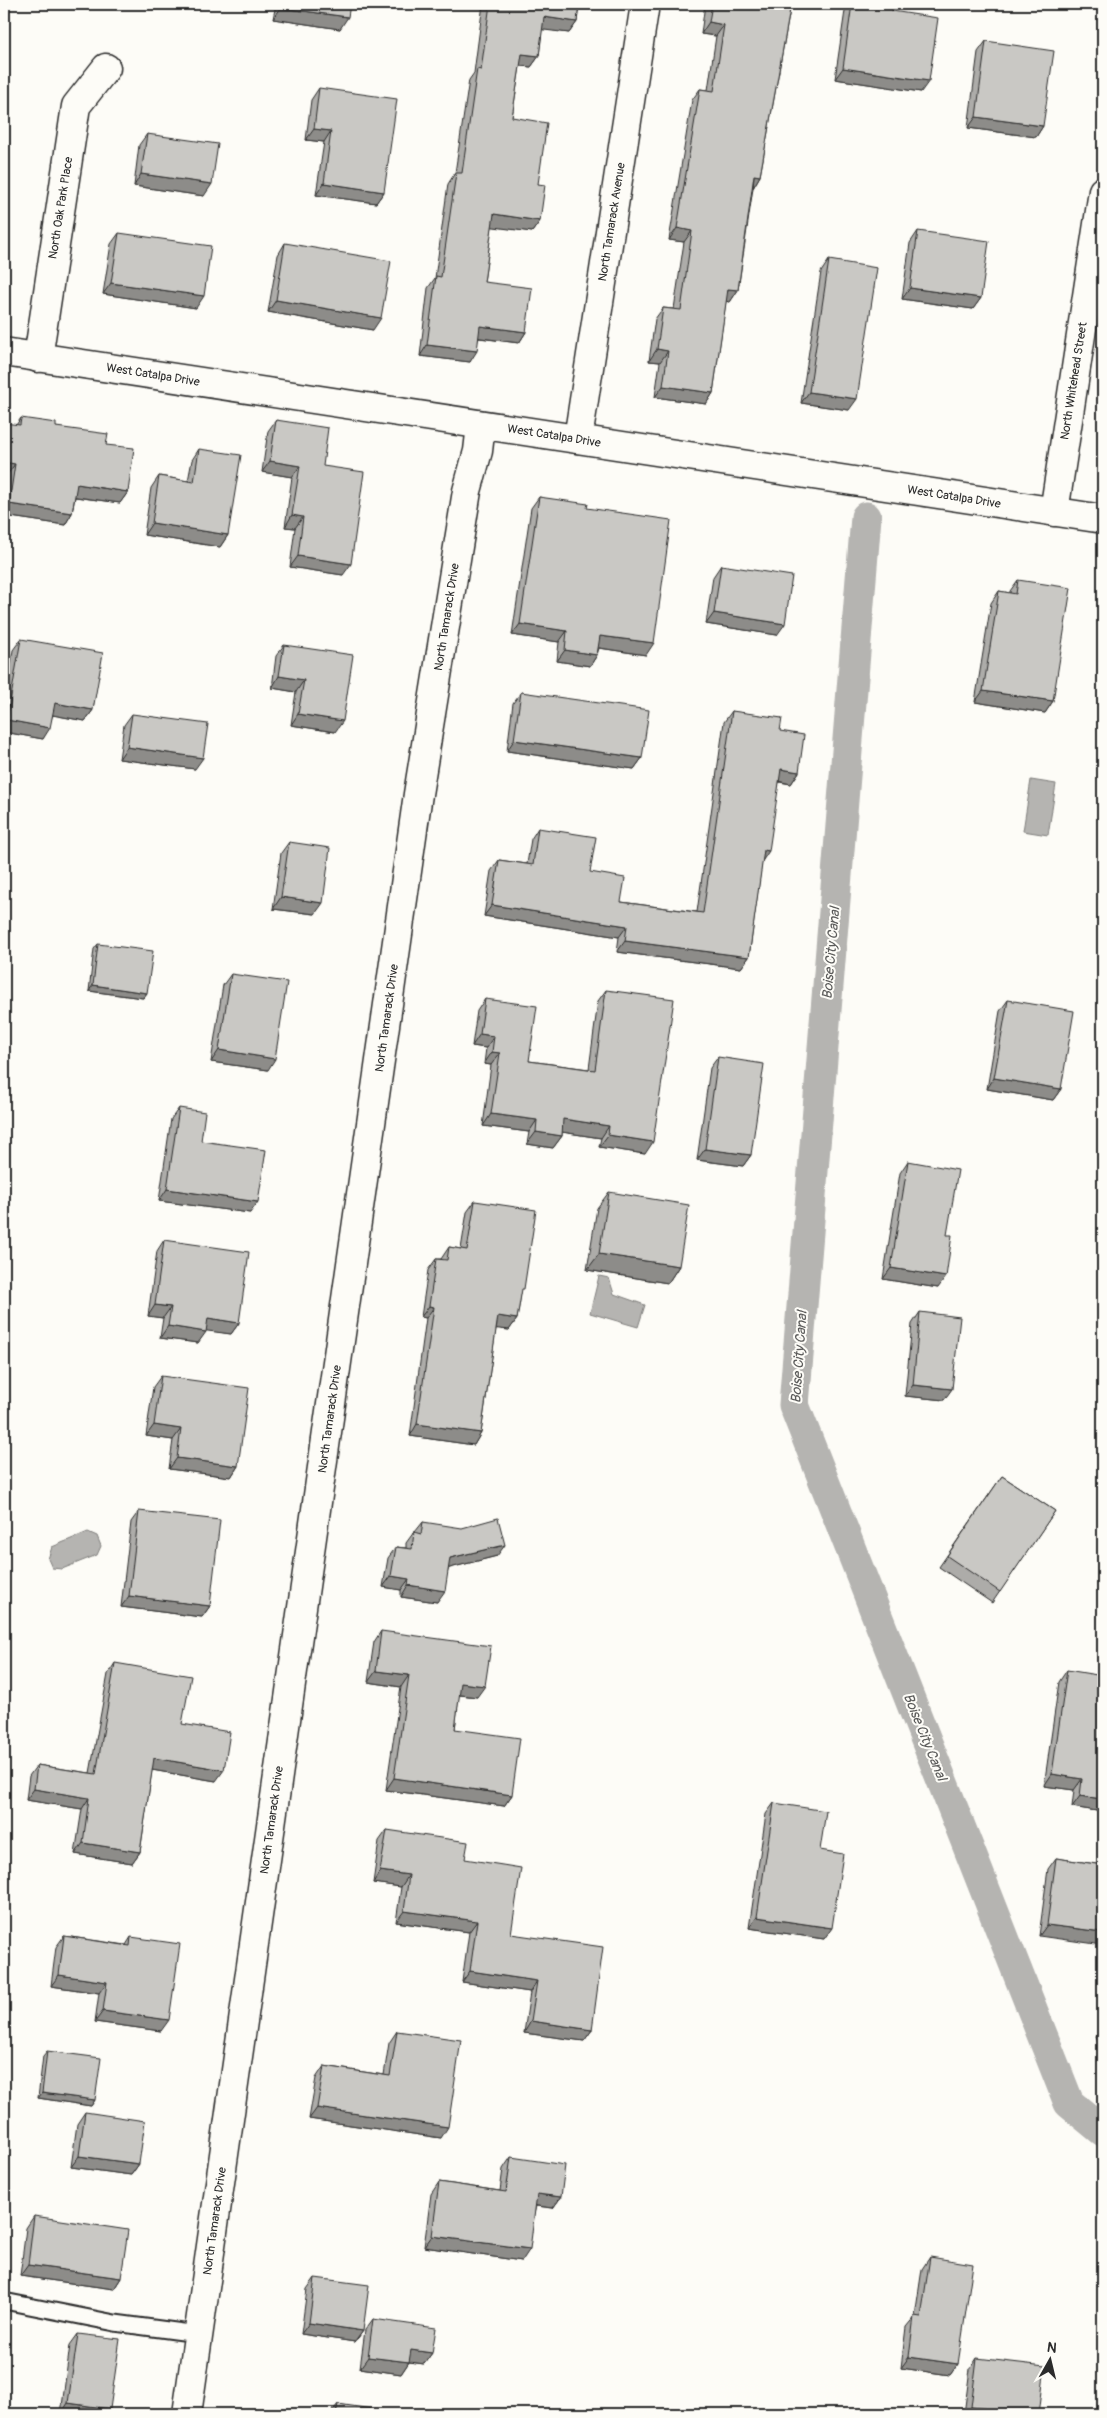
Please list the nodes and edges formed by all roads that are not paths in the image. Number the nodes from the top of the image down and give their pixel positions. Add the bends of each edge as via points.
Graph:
1 (645, 4) edge
2 (106, 68) dead end
3 (1103, 191) edge
4 (4, 352) edge
5 (38, 358) junction
6 (481, 425) junction
7 (578, 440) junction
8 (1054, 512) junction
9 (1103, 520) edge
10 (4, 2301) edge
11 (198, 2334) junction
12 (187, 2414) edge

1 - 7 street, North Tamarack Avenue
2 - 5 street, North Oak Park Place via 76,106
3 - 8 street, North Whitehead Street
4 - 5 street, West Catalpa Drive
5 - 6 street, West Catalpa Drive
6 - 7 street, West Catalpa Drive
6 - 11 street, North Tamarack Drive via 467,491 418,794
7 - 8 street, West Catalpa Drive
8 - 9 street, West Catalpa Drive
10 - 11 lane via 115,2323
11 - 12 street, North Tamarack Drive

